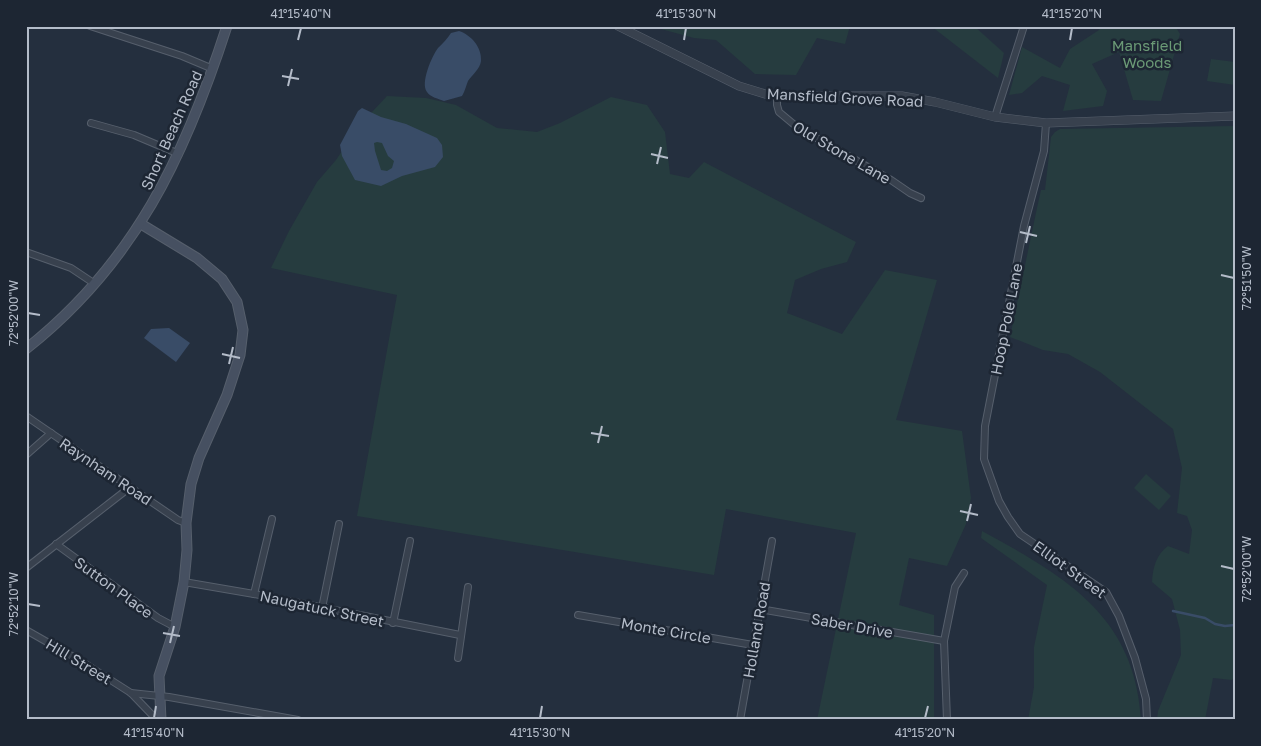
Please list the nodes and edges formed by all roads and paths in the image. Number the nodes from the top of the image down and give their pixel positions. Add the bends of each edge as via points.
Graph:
1 (90, 26) edge
2 (227, 26) edge
3 (618, 26) edge
4 (1024, 26) edge
5 (213, 69) junction
6 (777, 96) junction
7 (1235, 116) edge
8 (994, 118) junction
9 (91, 123) dead end
10 (1046, 123) junction
11 (179, 154) junction
12 (921, 198) dead end
13 (141, 224) junction
14 (26, 252) edge
15 (95, 284) junction
16 (26, 349) edge
17 (26, 416) edge
18 (985, 426) joint
19 (51, 433) junction
20 (26, 455) edge
21 (129, 488) junction
22 (272, 519) dead end
23 (186, 523) junction
24 (339, 524) dead end
25 (410, 541) dead end
26 (772, 541) dead end
27 (56, 544) junction
28 (26, 568) edge
29 (964, 573) dead end
30 (184, 582) junction
31 (468, 587) dead end
32 (254, 594) junction
33 (322, 608) junction
34 (760, 609) junction
35 (578, 615) dead end
36 (393, 623) junction
37 (174, 626) junction
38 (26, 630) edge
39 (460, 635) junction
40 (944, 641) junction
41 (753, 645) junction
42 (458, 658) dead end
43 (131, 693) junction
44 (160, 696) junction
45 (159, 720) edge
46 (298, 720) edge
47 (740, 720) edge
48 (947, 720) edge
49 (1147, 720) edge

1 - 5 street
2 - 5 main road, Short Beach Road
3 - 6 street, Mansfield Grove Road via 739,86
4 - 8 street
5 - 11 main road, Short Beach Road
6 - 8 street, Mansfield Grove Road via 910,97
6 - 12 street, Old Stone Lane via 780,112 797,127
7 - 10 street, Mansfield Grove Road
8 - 10 street, Mansfield Grove Road
9 - 11 street via 134,135
10 - 18 street, Hoop Pole Lane via 1044,151 1024,226
11 - 13 main road, Short Beach Road
13 - 15 main road, Short Beach Road
13 - 23 main road via 222,279 237,302 241,318 240,355 220,414 194,471
14 - 15 street via 70,268
15 - 16 main road, Short Beach Road
17 - 19 street, Raynham Road
18 - 49 street, Elliot Street via 984,458 999,501 1020,534 1106,592 1135,658 1146,699
19 - 20 street
19 - 21 street, Raynham Road
21 - 23 street, Raynham Road
21 - 27 street
22 - 32 street
23 - 30 main road
24 - 33 street
25 - 36 street
26 - 34 street, Holland Road
27 - 28 street
27 - 37 street, Sutton Place via 158,618
29 - 40 street via 955,587
30 - 32 street, Naugatuck Street
30 - 37 main road
31 - 39 street
32 - 33 street, Naugatuck Street
33 - 36 street, Naugatuck Street
34 - 40 street, Saber Drive
34 - 41 street, Holland Road
35 - 41 street, Monte Circle
36 - 39 street, Naugatuck Street
37 - 44 main road via 161,669
38 - 43 street, Hill Street
39 - 42 street
40 - 48 street
41 - 47 street, Holland Road
43 - 44 street, Hill Street
43 - 45 street, Hill Street
44 - 45 main road
44 - 46 street, Hill Street

